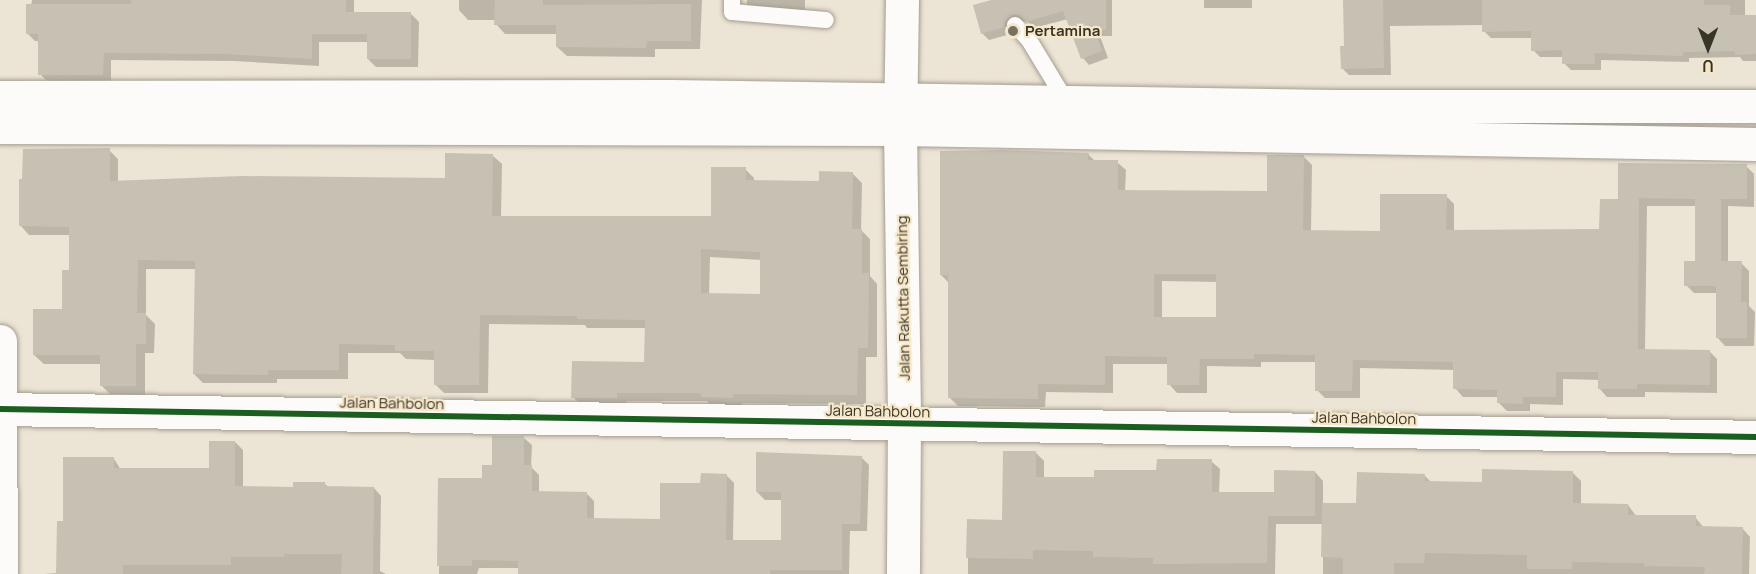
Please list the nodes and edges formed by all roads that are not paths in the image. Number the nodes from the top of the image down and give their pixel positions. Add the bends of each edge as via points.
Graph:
1 (732, 0) edge
2 (902, 0) edge
3 (826, 20) dead end
4 (1015, 25) dead end
5 (0, 97) edge
6 (1066, 100) junction
7 (1756, 106) edge
8 (900, 114) junction
9 (0, 127) edge
10 (1756, 144) edge
11 (0, 341) edge
12 (0, 409) edge
13 (904, 423) junction
14 (1756, 437) edge
15 (1, 574) edge
16 (903, 574) edge

1 - 3 lane via 732,12
2 - 8 main road, Jalan Rakutta Sembiring
4 - 6 lane via 1029,40
5 - 8 main road
6 - 7 main road via 1334,106
6 - 8 main road
8 - 9 main road
8 - 10 main road
8 - 13 main road, Jalan Rakutta Sembiring
11 - 12 main road
12 - 13 main road, Jalan Bahbolon
12 - 15 main road
13 - 14 main road, Jalan Bahbolon
13 - 16 main road, Jalan Rakutta Sembiring

